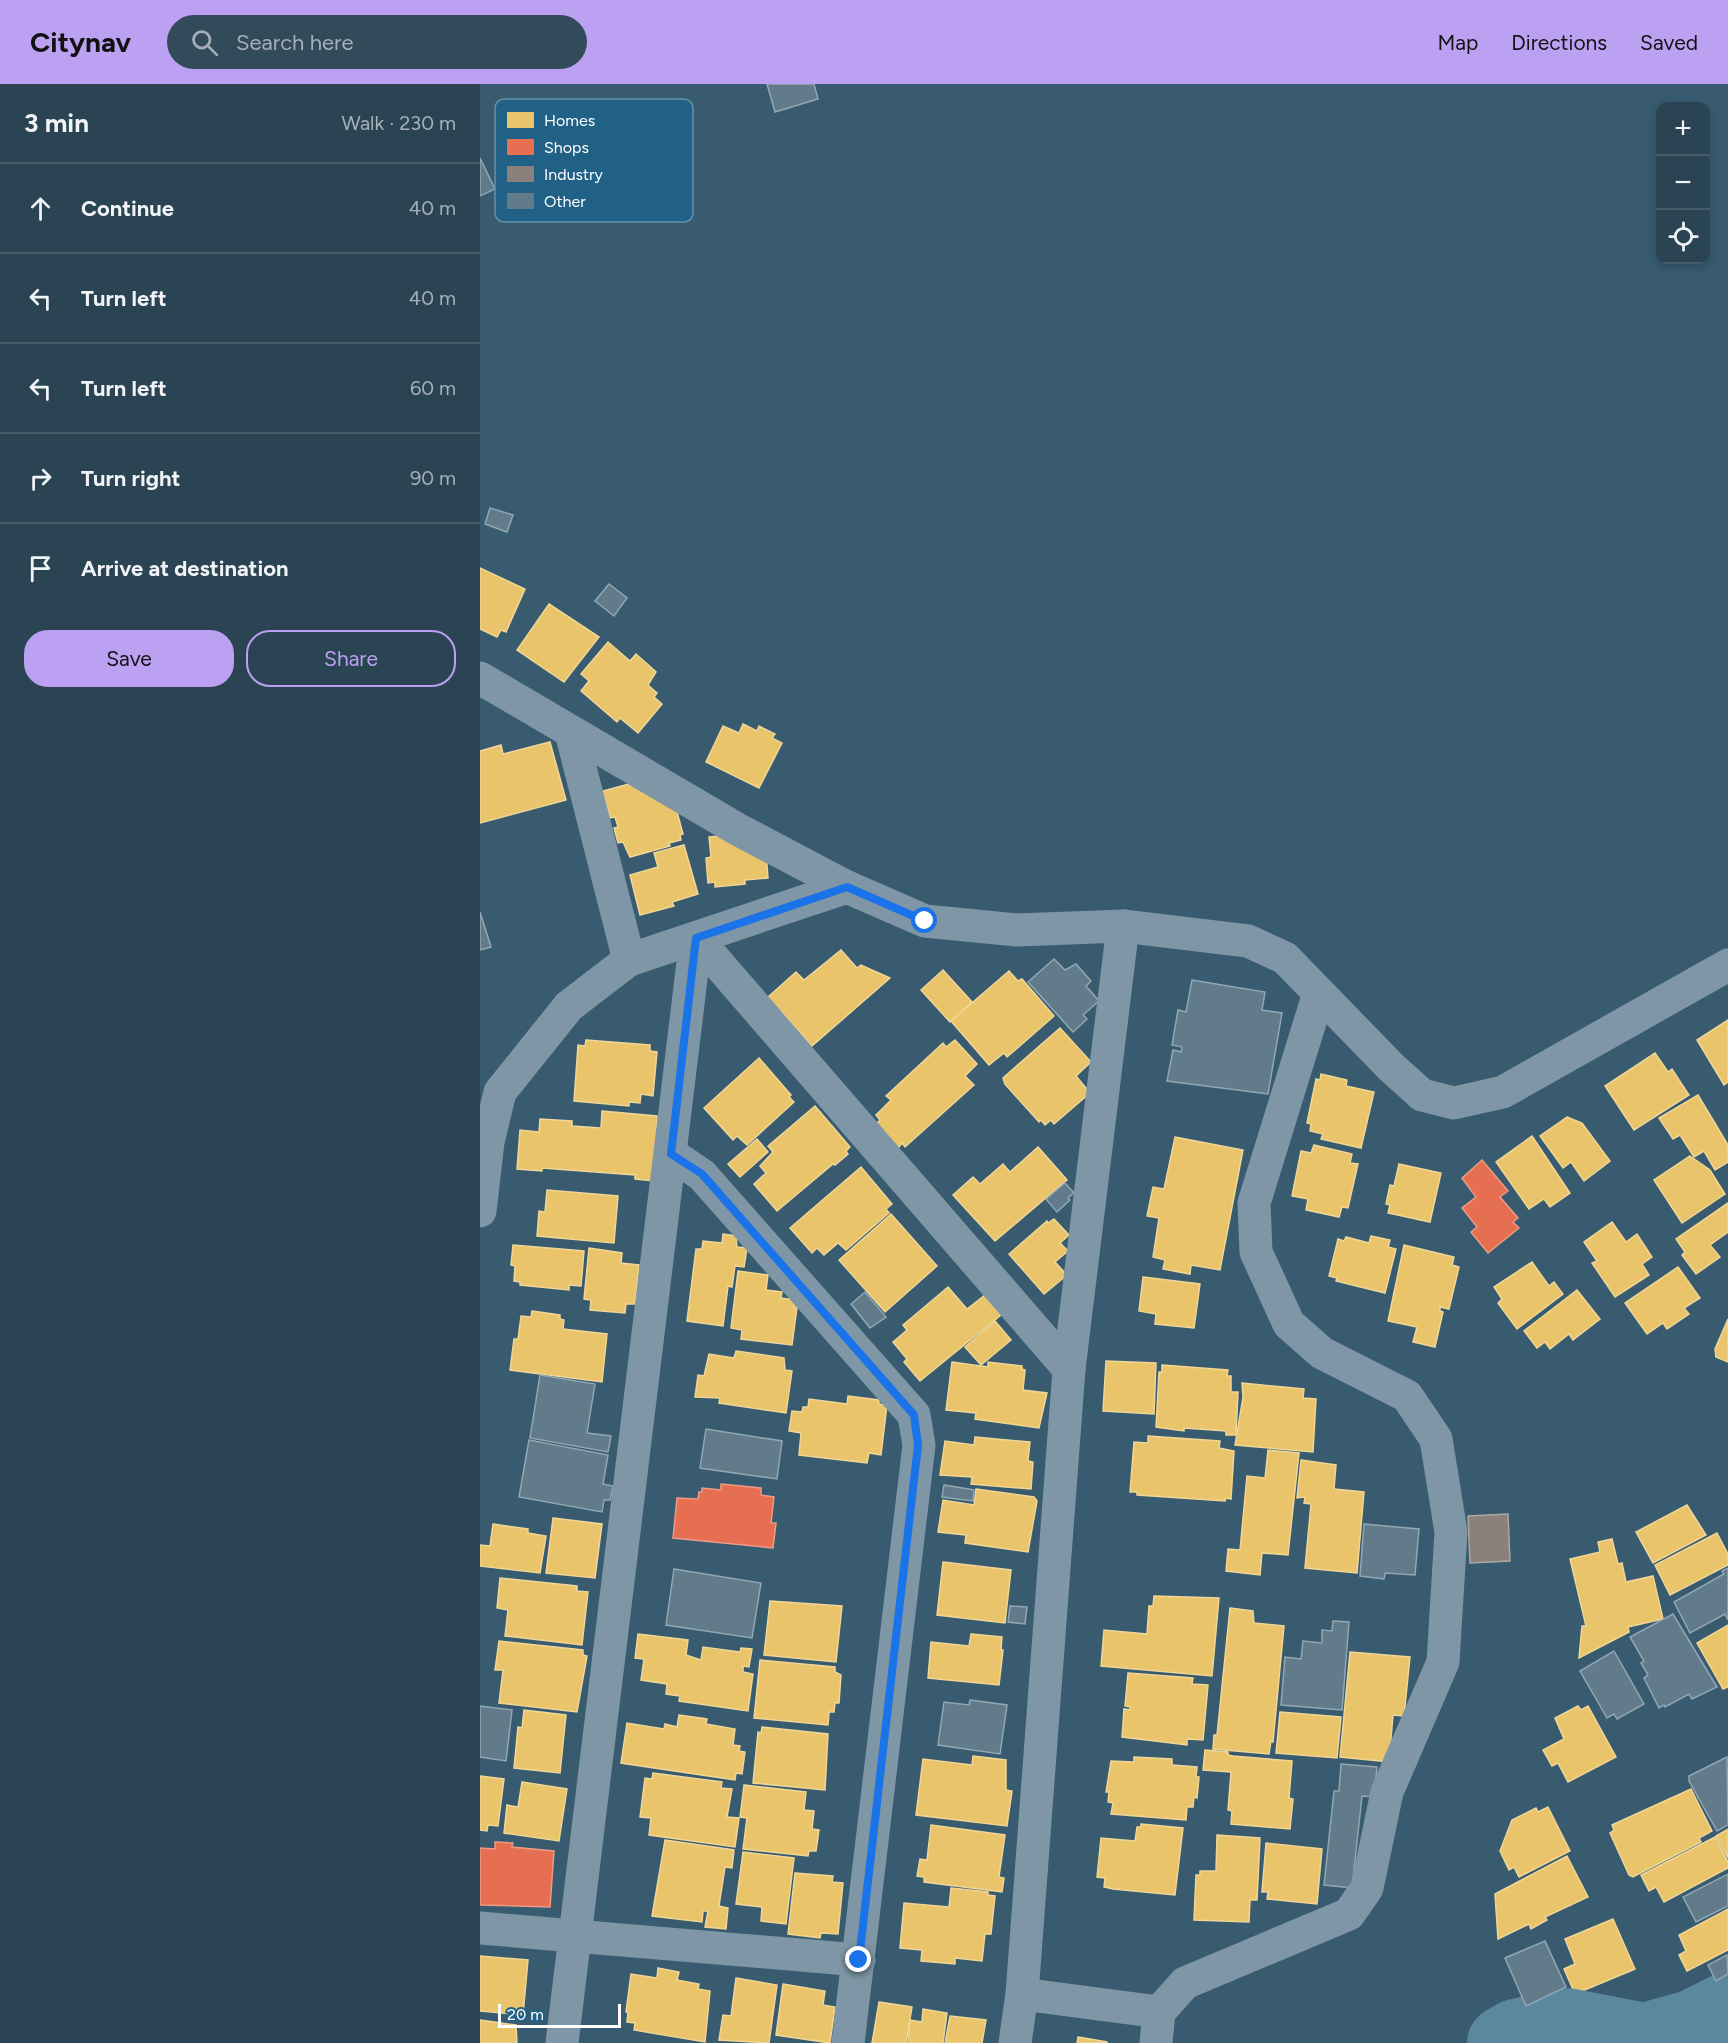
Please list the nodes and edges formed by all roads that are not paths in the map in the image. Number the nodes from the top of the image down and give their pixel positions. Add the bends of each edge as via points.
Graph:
1 (480, 678) edge
2 (571, 732) junction
3 (847, 887) junction
4 (1123, 926) junction
5 (696, 938) junction
6 (629, 960) junction
7 (1728, 965) edge
8 (1319, 993) junction
9 (490, 1092) edge
10 (671, 1154) junction
11 (480, 1211) edge
12 (1069, 1369) junction
13 (480, 1928) edge
14 (574, 1936) junction
15 (859, 1960) junction
16 (1022, 1994) junction
17 (1157, 2027) edge
18 (562, 2043) edge
19 (848, 2043) edge
20 (1015, 2043) edge

1 - 2 street
2 - 3 street via 737,829
2 - 6 street
3 - 4 street via 925,921 1017,930
3 - 5 street
4 - 8 street via 1248,941 1285,958
4 - 12 street
5 - 6 street
5 - 10 street
5 - 12 street
6 - 9 street via 568,1006
7 - 8 street via 1503,1092 1454,1103 1422,1095
8 - 17 street via 1254,1203 1256,1252 1289,1324 1322,1353 1407,1396 1436,1439 1450,1532 1443,1662 1387,1792 1367,1888 1349,1914 1185,1983
9 - 11 street
10 - 14 street
10 - 15 street via 702,1174 914,1415 918,1445
12 - 16 street
13 - 14 street
14 - 15 street
14 - 18 street
15 - 19 street
16 - 17 street
16 - 20 street

